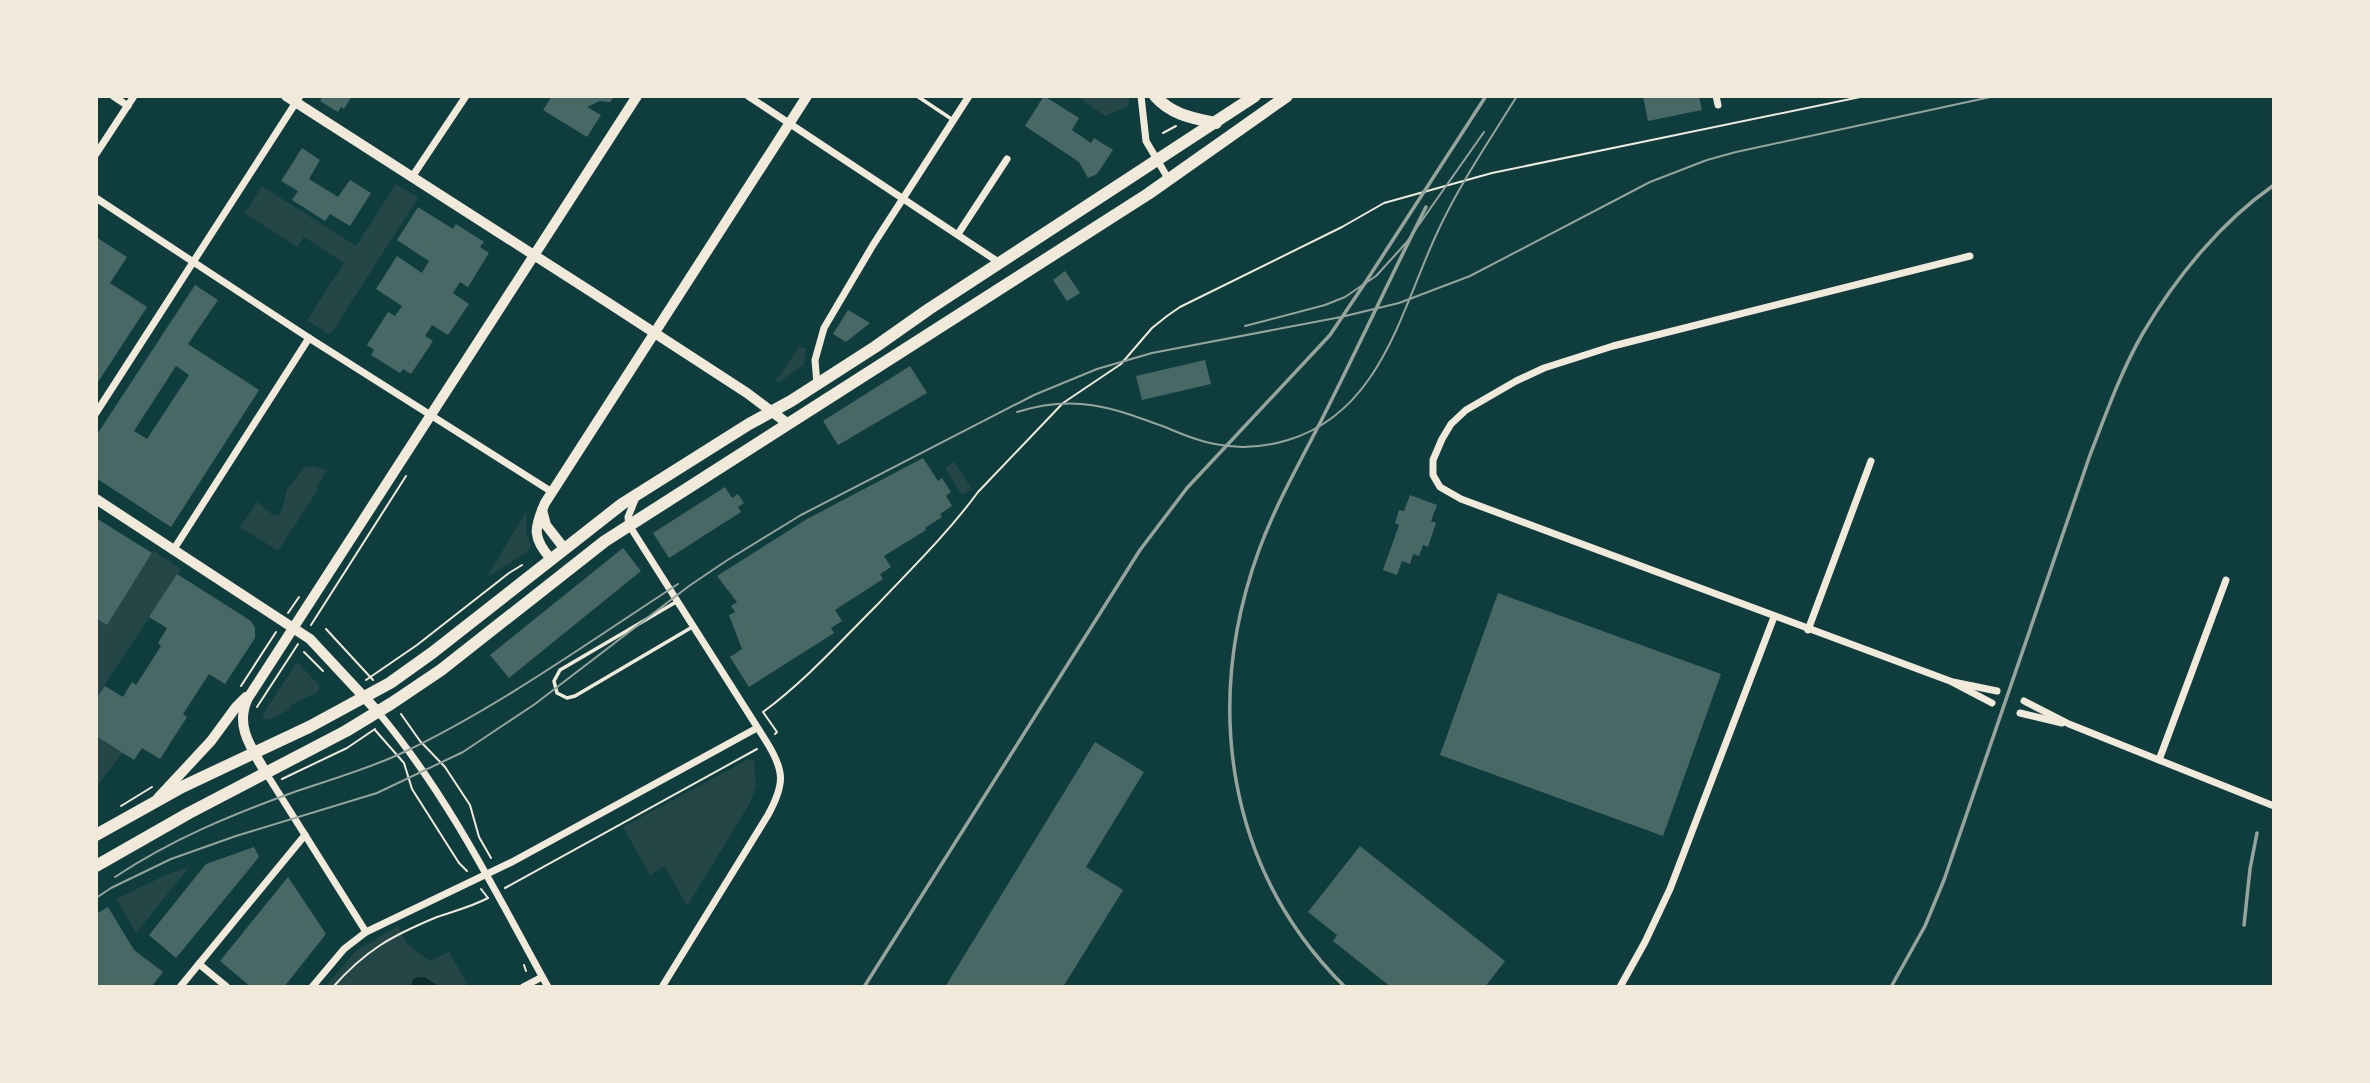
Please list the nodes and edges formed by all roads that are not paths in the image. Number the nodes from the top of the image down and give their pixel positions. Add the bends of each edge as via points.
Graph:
1 (113, 96) edge
2 (134, 96) edge
3 (466, 96) edge
4 (637, 96) edge
5 (748, 96) edge
6 (807, 96) edge
7 (917, 96) edge
8 (969, 96) edge
9 (1141, 96) edge
10 (1155, 96) edge
11 (1255, 96) edge
12 (1287, 96) edge
13 (1716, 96) edge
14 (294, 98) edge
15 (1718, 105) dead end
16 (128, 106) junction
17 (954, 120) junction
18 (790, 123) junction
19 (1216, 123) junction
20 (96, 155) edge
21 (1007, 159) dead end
22 (1157, 161) junction
23 (412, 177) junction
24 (1169, 180) junction
25 (96, 198) edge
26 (904, 198) junction
27 (958, 234) junction
28 (535, 255) junction
29 (1970, 256) dead end
30 (194, 263) junction
31 (1000, 263) junction
32 (654, 333) junction
33 (309, 338) junction
34 (817, 384) junction
35 (772, 411) junction
36 (96, 413) edge
37 (431, 415) junction
38 (788, 423) junction
39 (1871, 461) dead end
40 (552, 492) junction
41 (637, 494) junction
42 (96, 499) edge
43 (542, 510) junction
44 (629, 525) junction
45 (564, 548) junction
46 (174, 549) junction
47 (551, 559) junction
48 (2227, 580) dead end
49 (678, 601) junction
50 (1774, 617) junction
51 (694, 626) junction
52 (294, 628) junction
53 (1808, 630) junction
54 (1950, 681) junction
55 (1997, 691) dead end
56 (251, 693) junction
57 (365, 697) junction
58 (2024, 701) dead end
59 (1993, 703) dead end
60 (378, 712) junction
61 (2020, 713) dead end
62 (2069, 724) junction
63 (757, 728) junction
64 (254, 752) junction
65 (2159, 760) junction
66 (266, 773) junction
67 (153, 803) junction
68 (2274, 806) edge
69 (96, 835) edge
70 (304, 835) junction
71 (96, 866) edge
72 (486, 875) junction
73 (366, 932) junction
74 (199, 964) junction
75 (542, 977) junction
76 (180, 987) edge
77 (227, 987) edge
78 (312, 987) edge
79 (523, 987) edge
80 (548, 987) edge
81 (662, 987) edge
82 (1620, 987) edge

1 - 16 street
2 - 16 street
3 - 23 street
4 - 28 main road
5 - 18 street
6 - 18 street
7 - 17 lane
8 - 17 street
9 - 22 street via 1146,141
10 - 19 highway via 1180,116
11 - 19 highway
12 - 24 highway
13 - 15 street
14 - 23 main road
14 - 30 street
16 - 20 street
17 - 26 street
18 - 26 street
18 - 32 street
19 - 22 highway
21 - 27 street
22 - 24 street
22 - 31 highway
23 - 28 main road
24 - 38 highway
25 - 30 street
26 - 27 street
26 - 34 street via 821,332 815,360
27 - 31 street
28 - 32 main road
28 - 37 main road
29 - 50 street via 1558,363 1476,403 1451,424 1442,439 1433,460 1433,475 1440,487 1461,499
30 - 33 street
30 - 36 street
31 - 34 highway
32 - 35 main road
32 - 40 street
33 - 37 street
33 - 46 street
34 - 35 highway
35 - 38 main road
35 - 41 highway
37 - 40 street
37 - 52 main road
38 - 44 highway
39 - 53 street
40 - 43 street
41 - 44 street
41 - 45 highway
42 - 46 street
43 - 45 street via 546,525
43 - 47 street via 536,536
44 - 49 street
44 - 60 highway via 584,555 441,670
45 - 47 highway
46 - 52 street
47 - 57 highway via 432,653
48 - 65 street
49 - 51 street
49 - 51 lane via 560,670 554,681 556,692 567,698 579,694
50 - 53 street
50 - 82 street via 1670,889
51 - 63 street
52 - 56 main road
52 - 57 street
53 - 54 street
54 - 55 street
54 - 59 street
56 - 64 main road via 242,720
56 - 67 main road
57 - 60 street
57 - 64 highway
58 - 62 street
60 - 66 highway
60 - 72 street via 418,763
61 - 62 street
62 - 65 street
63 - 72 street
63 - 81 street via 778,763 782,779 778,796
64 - 66 main road
64 - 67 highway
65 - 68 street
66 - 70 street
66 - 71 highway
67 - 69 highway
70 - 73 street
70 - 74 street
72 - 73 street
72 - 75 street
73 - 78 street via 344,949
74 - 76 street
74 - 77 street
75 - 79 street
75 - 80 street

